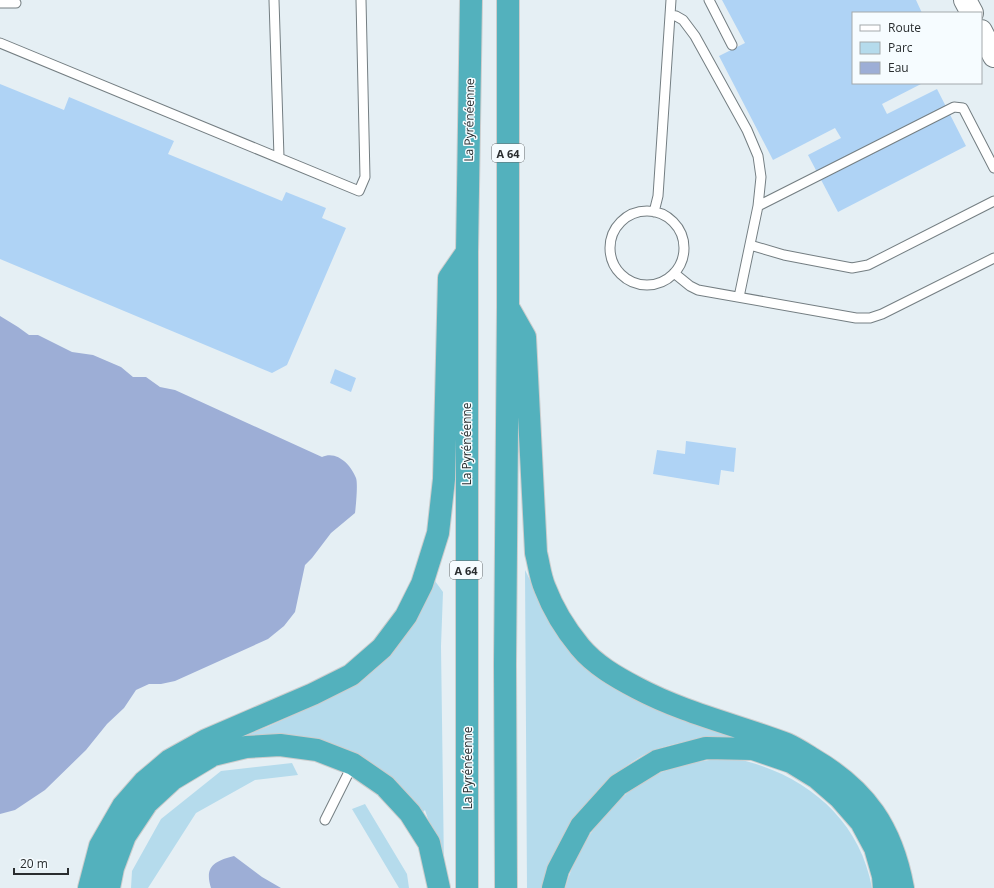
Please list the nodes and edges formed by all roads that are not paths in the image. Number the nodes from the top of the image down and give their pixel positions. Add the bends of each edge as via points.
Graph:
1 (274, 0) edge
2 (361, 0) edge
3 (471, 0) edge
4 (508, 0) edge
5 (671, 0) edge
6 (709, 0) edge
7 (965, 0) edge
8 (0, 3) edge
9 (16, 3) dead end
10 (971, 12) edge
11 (670, 15) junction
12 (982, 33) edge
13 (0, 43) edge
14 (732, 45) dead end
15 (994, 56) edge
16 (278, 157) junction
17 (994, 168) edge
18 (994, 201) edge
19 (758, 206) junction
20 (654, 212) junction
21 (750, 245) junction
22 (467, 252) junction
23 (994, 258) edge
24 (674, 273) junction
25 (739, 297) junction
26 (508, 307) junction
27 (353, 764) junction
28 (325, 820) dead end
29 (89, 888) edge
30 (109, 888) edge
31 (439, 888) edge
32 (467, 888) edge
33 (506, 888) edge
34 (553, 888) edge
35 (884, 888) edge
36 (903, 888) edge

1 - 16 lane
2 - 16 lane via 365,177 360,191
3 - 22 highway, La Pyrénéenne / A 64
4 - 26 highway, A 64
5 - 11 lane
6 - 14 lane
7 - 10 street
8 - 9 lane
11 - 19 lane via 683,20 695,36 747,130 758,156
11 - 20 lane via 658,196
12 - 15 street
13 - 16 lane
17 - 19 lane via 963,108 954,107
18 - 21 lane via 868,265 852,268
19 - 21 lane
20 - 24 lane via 665,215 674,222 684,242 684,253
20 - 24 lane via 641,211 619,224 610,247 612,259 618,271 627,279 639,284 652,285 664,281
21 - 25 lane
22 - 29 highway via 448,278 444,479 438,533 422,584 406,616 382,648 350,675 313,694 206,740 170,760 144,782 123,806 100,846
22 - 32 highway, La Pyrénéenne / A 64
23 - 25 lane via 870,318 856,318
24 - 25 lane via 698,290
26 - 33 highway, A 64
26 - 36 highway via 525,337 536,552 544,587 560,618 581,648 608,672 652,696 787,745 837,774 860,794 878,816 900,868
27 - 28 lane
27 - 30 highway via 317,750 280,745 246,748 213,755 173,779 147,803 125,836 113,868
27 - 31 highway via 385,786 410,813 429,843
34 - 35 highway via 558,870 582,826 618,785 657,761 706,748 753,749 791,762 817,778 840,798 861,822 875,848

